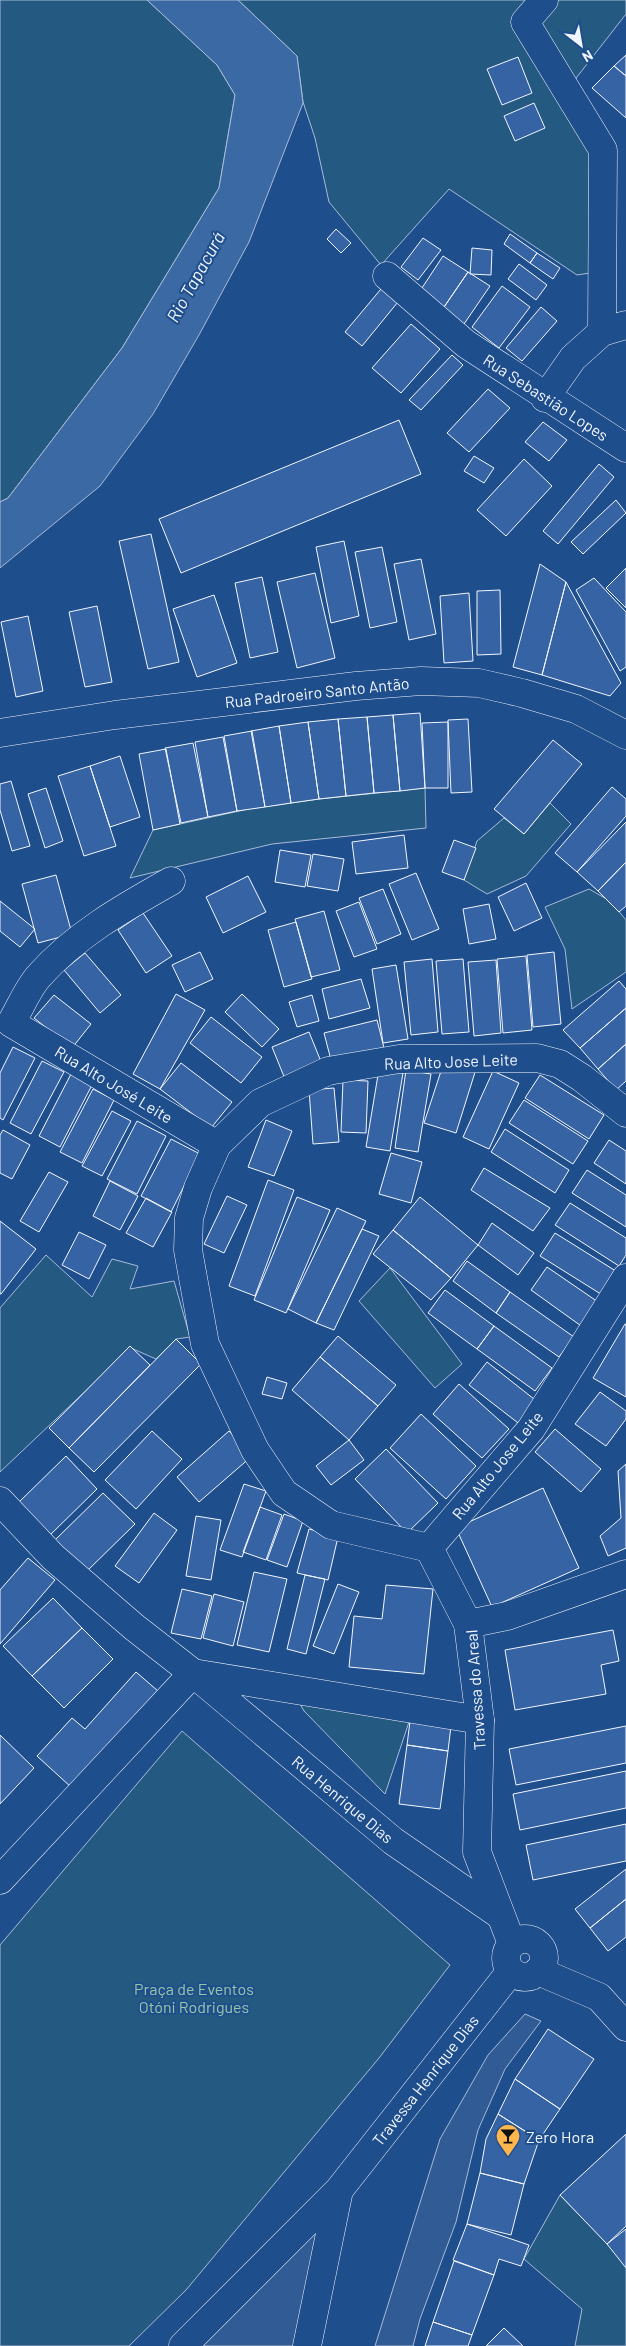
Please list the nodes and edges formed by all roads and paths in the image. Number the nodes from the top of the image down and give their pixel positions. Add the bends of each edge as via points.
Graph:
1 (544, 0) edge
2 (387, 276) dead end
3 (614, 329) edge
4 (545, 398) junction
5 (626, 448) edge
6 (0, 734) edge
7 (626, 735) edge
8 (171, 881) dead end
9 (626, 1113) edge
10 (217, 1145) junction
11 (626, 1278) edge
12 (0, 1500) edge
13 (429, 1548) junction
14 (626, 1574) edge
15 (468, 1624) junction
16 (193, 1673) junction
17 (480, 1720) junction
18 (0, 1880) edge
19 (500, 1916) junction
20 (512, 1944) junction
21 (511, 1971) junction
22 (538, 1972) junction
23 (626, 1992) edge
24 (599, 1997) junction
25 (626, 2027) edge
26 (339, 2190) junction
27 (183, 2346) edge
28 (306, 2346) edge

1 - 3 street via 525,22 604,150
2 - 4 street, Rua Sebastião Lopes via 466,344
3 - 4 street via 573,358
4 - 5 street, Rua Sebastião Lopes
6 - 7 street, Rua Padroeiro Santo Antão via 125,714 356,686 421,682 478,683 522,693 576,709
8 - 10 street, Rua Alto José Leite via 111,915 75,942 38,978 11,1023
9 - 10 street, Rua Alto Jose Leite via 560,1064 536,1058 399,1059 328,1071 260,1104
10 - 13 street, Rua Alto Jose Leite via 189,1218 188,1250 205,1344 254,1450 284,1493 331,1525
11 - 13 street, Rua Alto Jose Leite via 530,1429
12 - 16 street, Rua Henrique Dias via 54,1557
13 - 15 street
14 - 15 street, Travessa do Areal via 507,1616
15 - 17 street, Travessa do Areal
16 - 17 street, Rua Henrique Dias
16 - 18 street
16 - 19 street, Rua Henrique Dias via 393,1841
17 - 19 street, Travessa do Areal via 477,1852
19 - 20 street, Travessa do Areal
20 - 21 street via 506,1960
20 - 22 street via 524,1940 536,1943 544,1960
21 - 22 street via 522,1977
21 - 26 street, Travessa Henrique Dias
22 - 24 street
23 - 24 street
24 - 25 street
26 - 27 street, Travessa Henrique Dias
26 - 28 street, Travessa Henrique Dias

